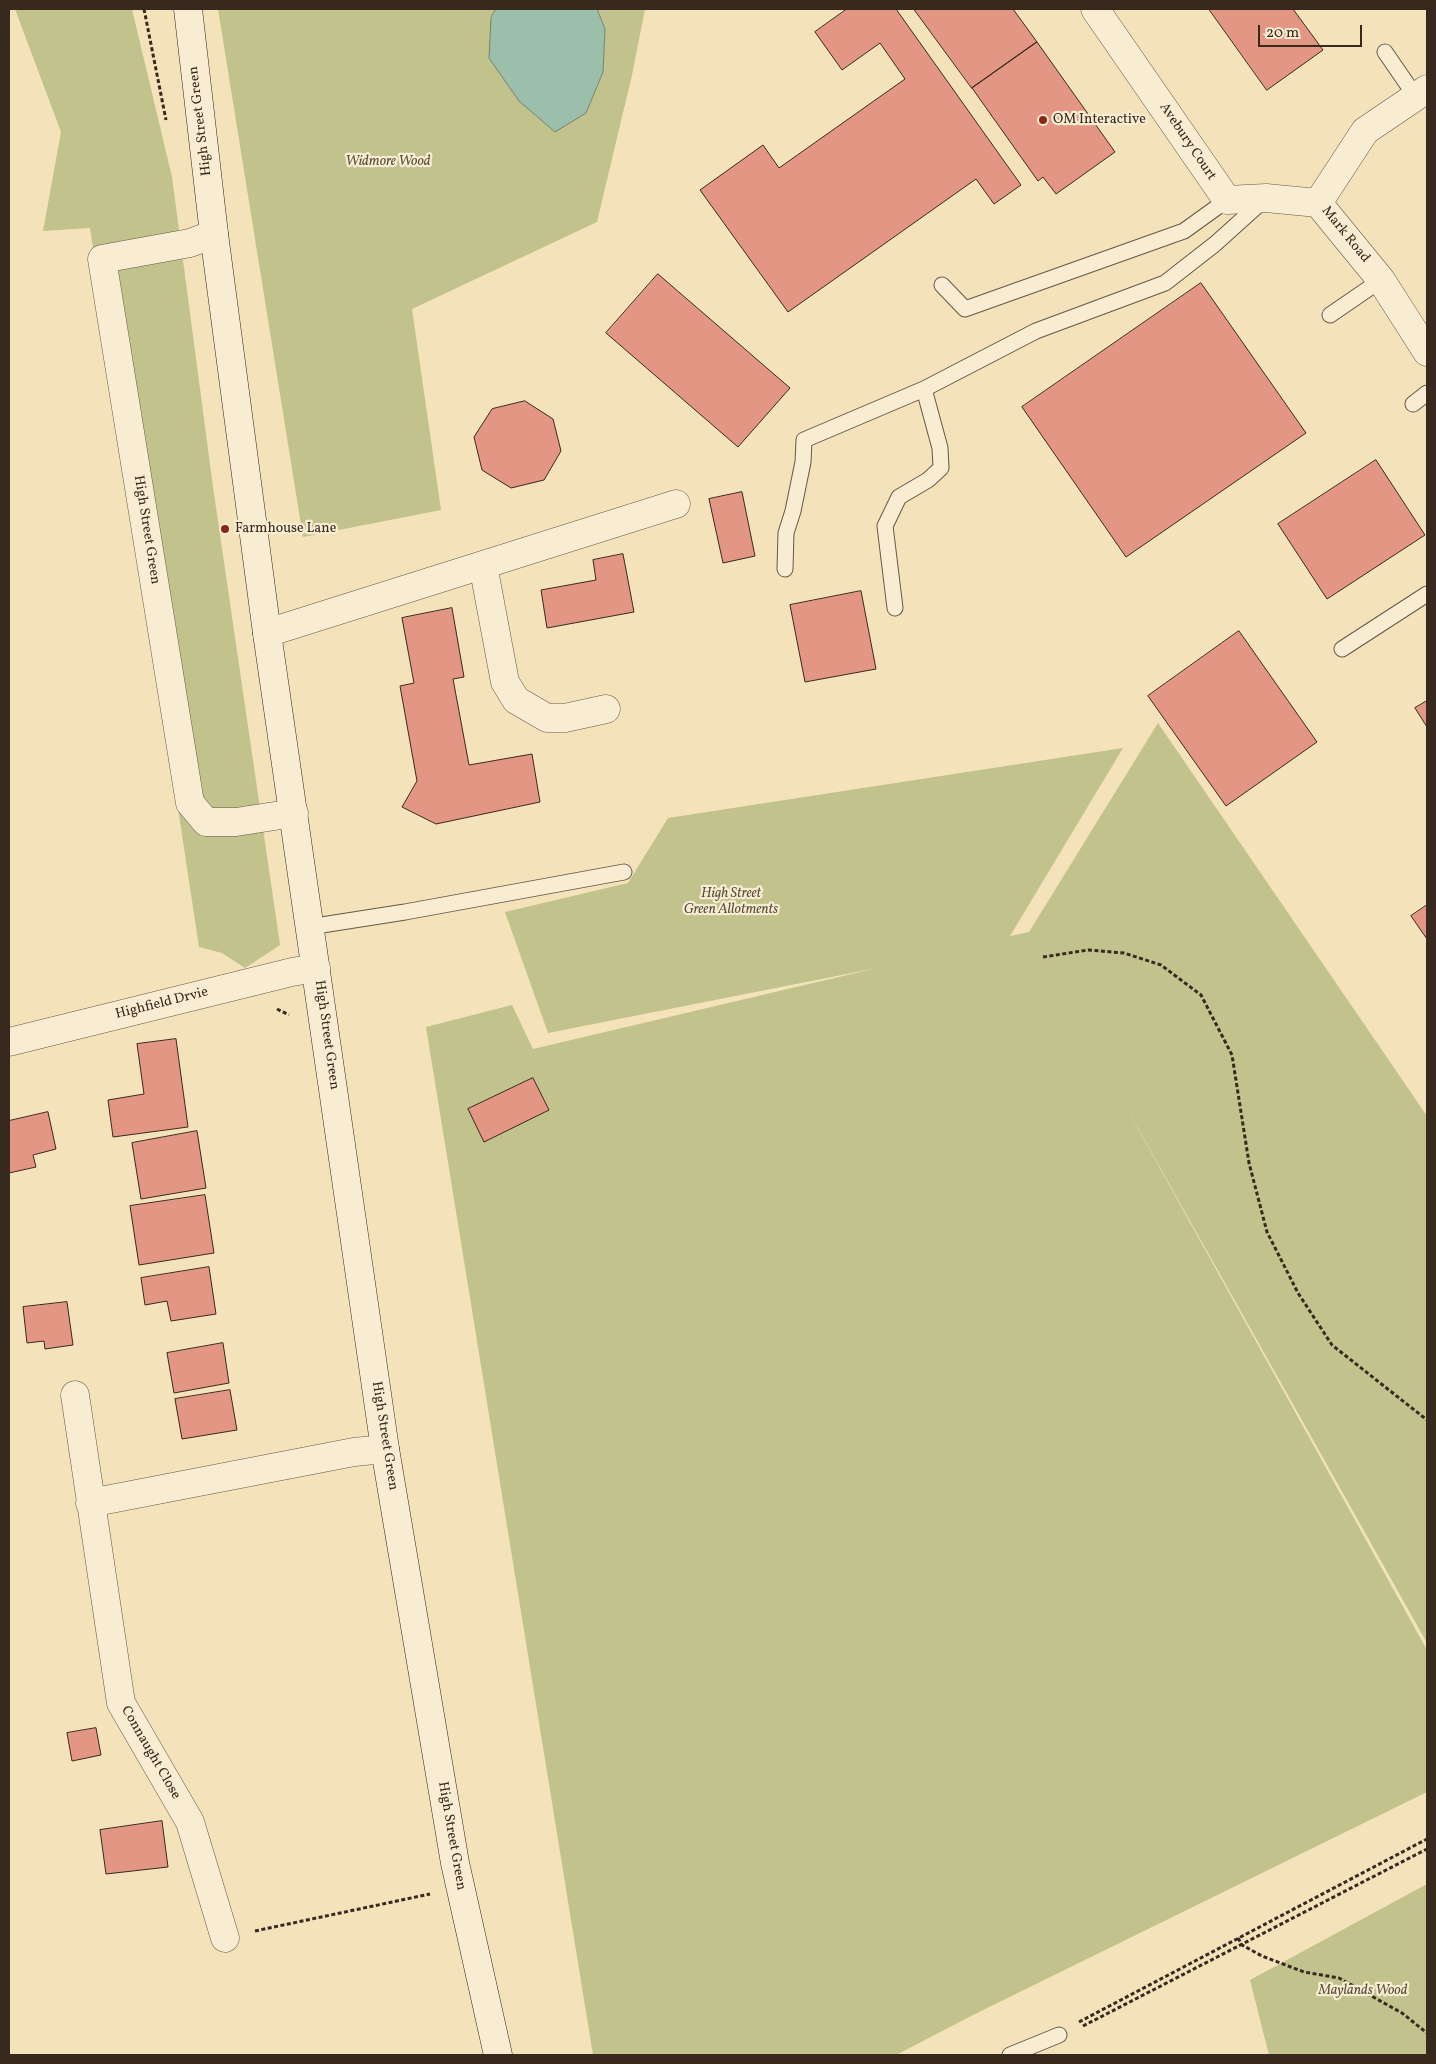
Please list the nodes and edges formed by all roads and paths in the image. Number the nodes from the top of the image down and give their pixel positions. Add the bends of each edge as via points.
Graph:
1 (144, 9) edge
2 (188, 9) edge
3 (1096, 9) edge
4 (1385, 52) dead end
5 (1421, 93) edge
6 (168, 126) dead end
7 (1266, 198) junction
8 (1227, 200) junction
9 (1318, 202) junction
10 (214, 234) junction
11 (1381, 280) junction
12 (942, 285) dead end
13 (1330, 315) dead end
14 (1427, 352) edge
15 (924, 390) junction
16 (1427, 393) edge
17 (1412, 404) dead end
18 (676, 504) dead end
19 (483, 565) junction
20 (786, 570) dead end
21 (1427, 594) edge
22 (895, 608) dead end
23 (267, 633) junction
24 (1342, 649) dead end
25 (606, 709) dead end
26 (294, 813) junction
27 (624, 872) dead end
28 (309, 927) junction
29 (1043, 957) dead end
30 (316, 968) junction
31 (9, 1042) edge
32 (75, 1395) dead end
33 (1427, 1420) edge
34 (385, 1449) junction
35 (90, 1503) junction
36 (1427, 1839) edge
37 (1427, 1849) edge
38 (460, 1887) junction
39 (225, 1938) joint
40 (1238, 1938) junction
41 (1242, 1945) junction
42 (1427, 2033) edge
43 (1060, 2035) junction
44 (498, 2055) edge
45 (1010, 2055) edge

1 - 6 path
2 - 10 street, High Street Green
3 - 8 street, Avebury Court
4 - 5 lane
5 - 9 street, Mark Road via 1366,131
7 - 8 street
7 - 9 street
7 - 15 lane via 1165,283 1036,331
8 - 12 lane via 1184,231 965,309
9 - 11 street, Mark Road
10 - 23 street, High Street Green
10 - 26 street, High Street Green via 190,243 102,259 190,803 206,822 236,822
11 - 13 lane
11 - 14 street, Mark Road
15 - 20 lane via 804,440 803,462 786,533
15 - 22 lane via 940,448 941,468 928,480 899,496 885,526
16 - 17 lane
18 - 19 street
19 - 23 street
19 - 25 street via 505,682 516,700 547,718 565,718
21 - 24 lane
23 - 26 street, High Street Green
26 - 28 street, High Street Green
27 - 28 lane
28 - 30 street, High Street Green
29 - 33 path via 1088,950 1124,953 1161,965 1201,996 1232,1055 1249,1163 1267,1232 1298,1293 1332,1345
30 - 31 street, Highfield Drvie
30 - 34 street, High Street Green
32 - 35 street, Connaught Close
34 - 35 street via 354,1452
34 - 38 street, High Street Green
35 - 39 street, Connaught Close via 121,1703 190,1822
36 - 40 path
37 - 41 path
38 - 39 path
38 - 44 street, High Street Green
40 - 41 path
40 - 43 path via 1058,2033
41 - 42 path via 1304,1972 1339,1978 1402,2013
41 - 43 path via 1072,2032
43 - 45 lane

